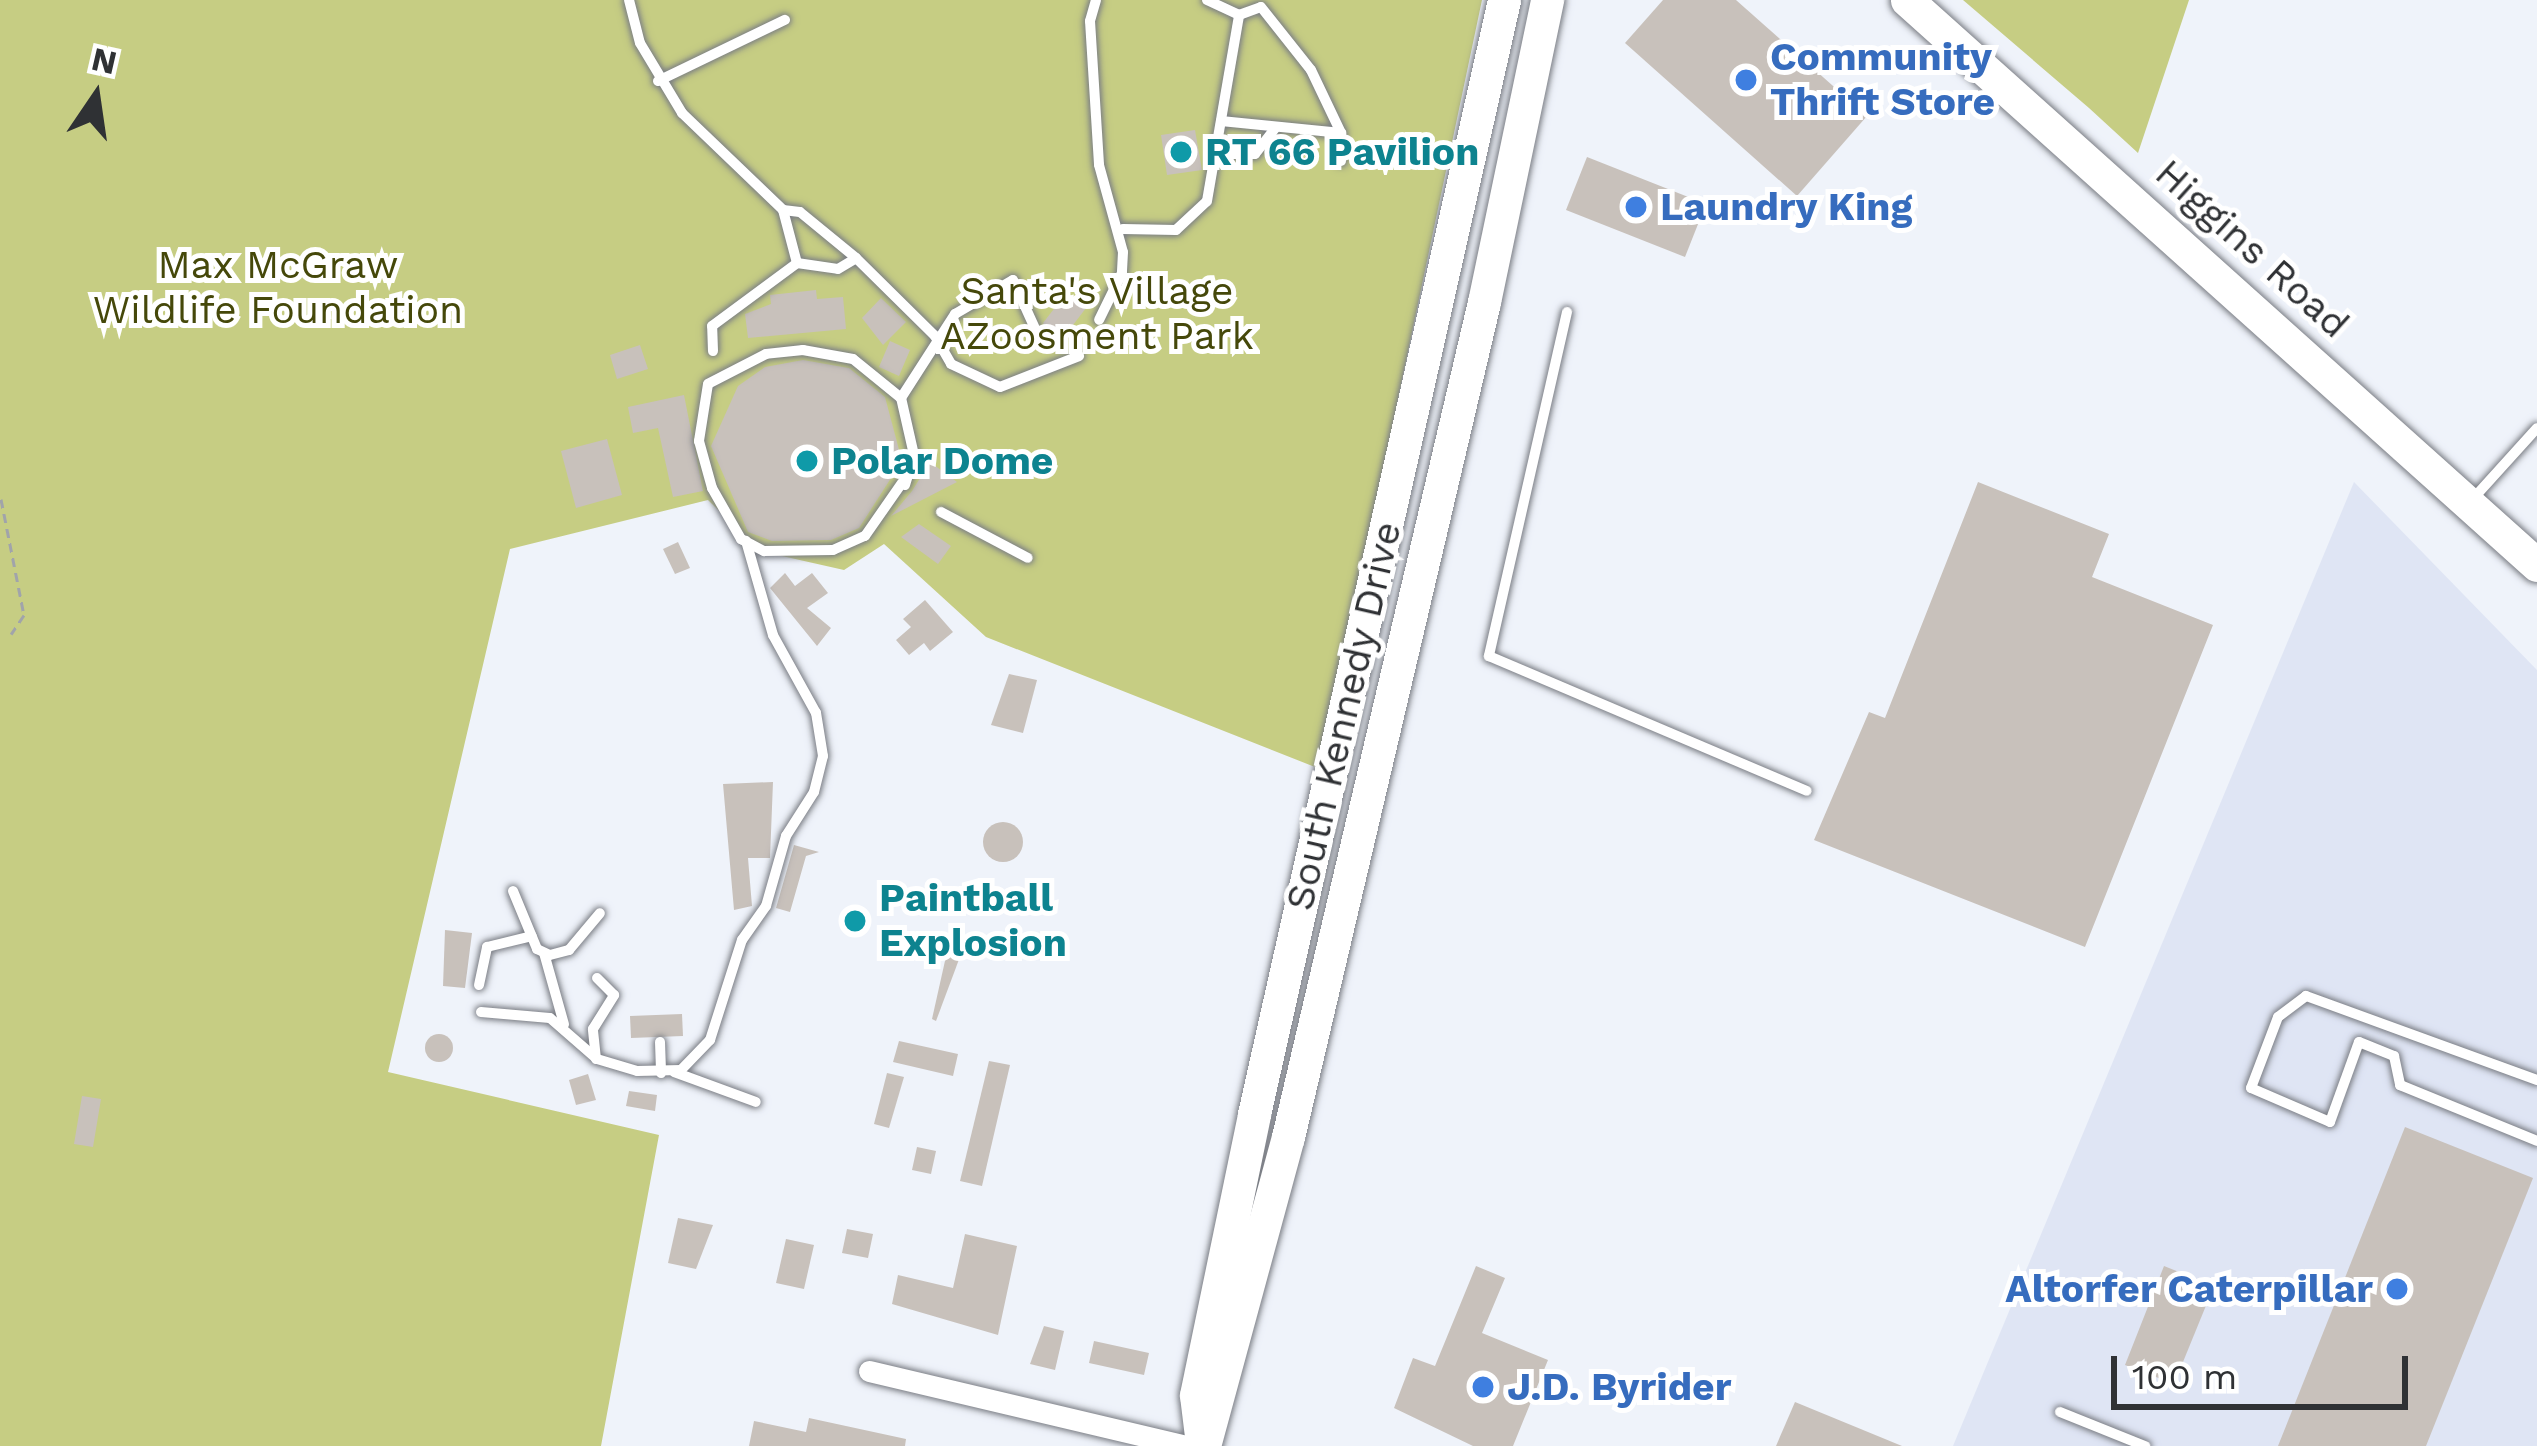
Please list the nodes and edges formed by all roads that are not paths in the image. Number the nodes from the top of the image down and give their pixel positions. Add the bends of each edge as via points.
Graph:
1 (629, 0) edge
2 (1096, 0) edge
3 (1207, 0) edge
4 (1504, 0) edge
5 (1547, 0) edge
6 (1907, 0) edge
7 (1262, 4) edge
8 (1239, 15) junction
9 (785, 20) dead end
10 (658, 81) junction
11 (1221, 121) junction
12 (1276, 127) junction
13 (1341, 133) junction
14 (1220, 154) junction
15 (1341, 161) dead end
16 (783, 210) junction
17 (1123, 229) junction
18 (856, 258) junction
19 (797, 262) junction
20 (1567, 312) dead end
21 (1099, 320) dead end
22 (1037, 335) dead end
23 (940, 345) junction
24 (712, 351) dead end
25 (1079, 356) dead end
26 (901, 398) junction
27 (2537, 428) edge
28 (2468, 503) junction
29 (941, 512) dead end
30 (746, 541) junction
31 (1028, 558) dead end
32 (2537, 565) edge
33 (1807, 791) dead end
34 (513, 891) dead end
35 (600, 914) dead end
36 (532, 936) junction
37 (544, 953) junction
38 (597, 978) dead end
39 (479, 986) dead end
40 (481, 1012) dead end
41 (566, 1028) junction
42 (2405, 1028) junction
43 (660, 1042) dead end
44 (2394, 1056) junction
45 (596, 1059) junction
46 (1304, 1070) junction
47 (668, 1072) junction
48 (2537, 1080) edge
49 (1260, 1088) junction
50 (757, 1102) dead end
51 (2537, 1141) edge
52 (869, 1371) dead end
53 (2060, 1412) dead end
54 (1186, 1446) edge
55 (1203, 1446) edge
56 (2145, 1446) edge

1 - 10 lane
2 - 17 lane via 1090,21 1099,165
3 - 8 lane
4 - 49 main road, South Kennedy Drive
5 - 46 main road, South Kennedy Drive
6 - 28 main road, Higgins Road
7 - 8 lane
7 - 13 lane via 1282,24
8 - 11 lane
9 - 10 lane
10 - 16 lane via 713,147
11 - 12 lane
11 - 14 lane
12 - 13 lane
12 - 14 lane via 1255,154
13 - 15 lane
14 - 17 lane via 1194,220 1175,230
16 - 18 lane via 800,212
16 - 19 lane
17 - 21 lane via 1122,273
18 - 19 lane via 838,269
18 - 23 lane
19 - 24 lane via 712,326
20 - 33 lane via 1489,656
22 - 23 lane via 1013,280 955,314
23 - 25 lane via 951,364 1000,387
23 - 26 lane
26 - 30 lane via 914,455 905,485 866,536 833,550 764,551
26 - 30 lane via 870,368 803,350 766,354 707,384 699,441 712,488
27 - 28 lane
28 - 32 main road, Higgins Road
29 - 31 lane
30 - 47 lane via 773,635 816,713 822,765 786,836 766,906 745,934 710,1040
34 - 36 lane
35 - 37 lane via 566,952
36 - 37 lane
36 - 39 lane via 487,947
37 - 41 lane
38 - 45 lane via 614,995 593,1030
40 - 41 lane via 544,1016
41 - 45 lane
42 - 44 lane
42 - 44 lane via 2336,1000 2291,1000 2251,1088 2330,1122 2359,1042
42 - 48 lane
43 - 47 lane
44 - 51 lane via 2400,1084
45 - 47 lane
46 - 49 lane
46 - 55 main road, South Kennedy Drive via 1223,1396
47 - 50 lane
49 - 55 main road, South Kennedy Drive via 1196,1394
52 - 54 street
53 - 56 lane

